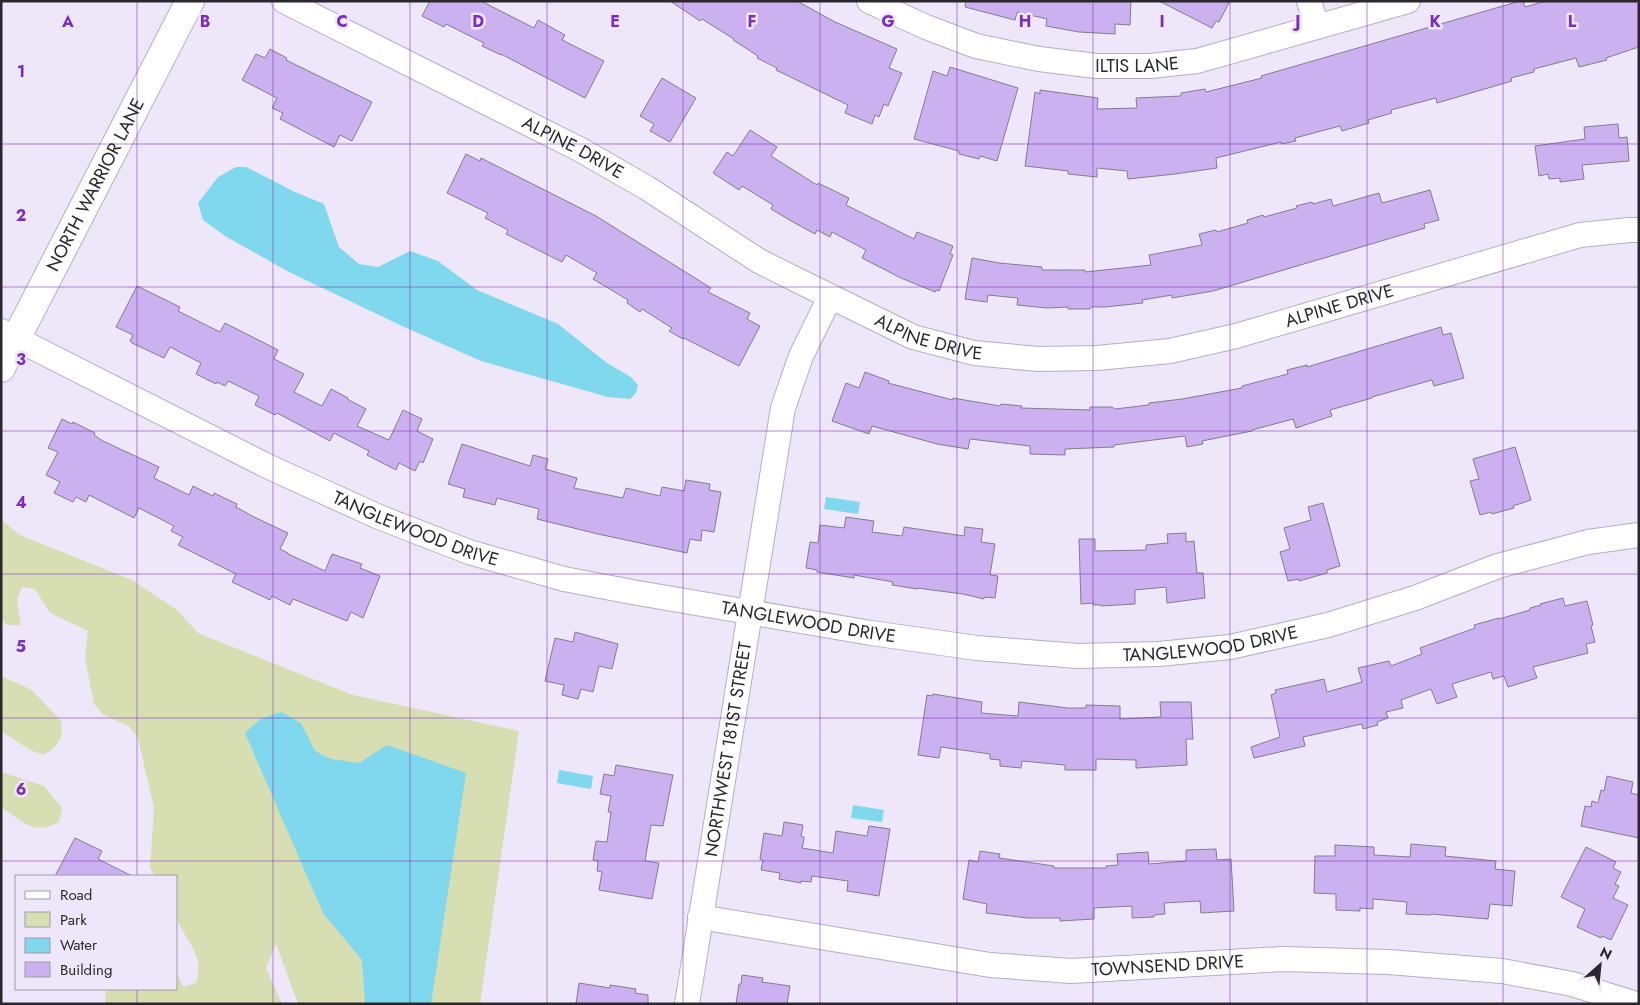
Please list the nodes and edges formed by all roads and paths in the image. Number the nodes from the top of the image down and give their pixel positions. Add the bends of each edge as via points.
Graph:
1 (190, 1) edge
2 (284, 1) edge
3 (868, 1) edge
4 (1309, 1) edge
5 (1408, 1) edge
6 (1317, 27) junction
7 (1639, 230) edge
8 (830, 297) junction
9 (9, 335) edge
10 (1, 368) edge
11 (1639, 535) edge
12 (749, 613) junction
13 (700, 917) junction
14 (1637, 1003) edge
15 (687, 1004) edge

1 - 9 street, NORTH WARRIOR LANE
2 - 8 street, ALPINE DRIVE via 579,149 647,188 759,261
3 - 6 street, ILTIS LANE via 976,46 1096,66 1150,66 1197,61
4 - 6 street
5 - 6 street, ILTIS LANE
7 - 8 street, ALPINE DRIVE via 1580,236 1236,336 1170,351 1098,358 1038,359 974,353 913,337
8 - 12 street, NORTHWEST 181ST STREET via 801,356 783,408
9 - 10 street, NORTH WARRIOR LANE
9 - 12 street, TANGLEWOOD DRIVE via 267,466 379,517 469,552 564,579
11 - 12 street, TANGLEWOOD DRIVE via 1588,542 1498,566 1415,598 1328,625 1230,647 1159,654 1078,656 977,648
12 - 13 street, NORTHWEST 181ST STREET
13 - 14 street, TOWNSEND DRIVE via 990,965 1071,972 1283,959 1388,962 1502,971 1572,984
13 - 15 street, NORTHWEST 181ST STREET

